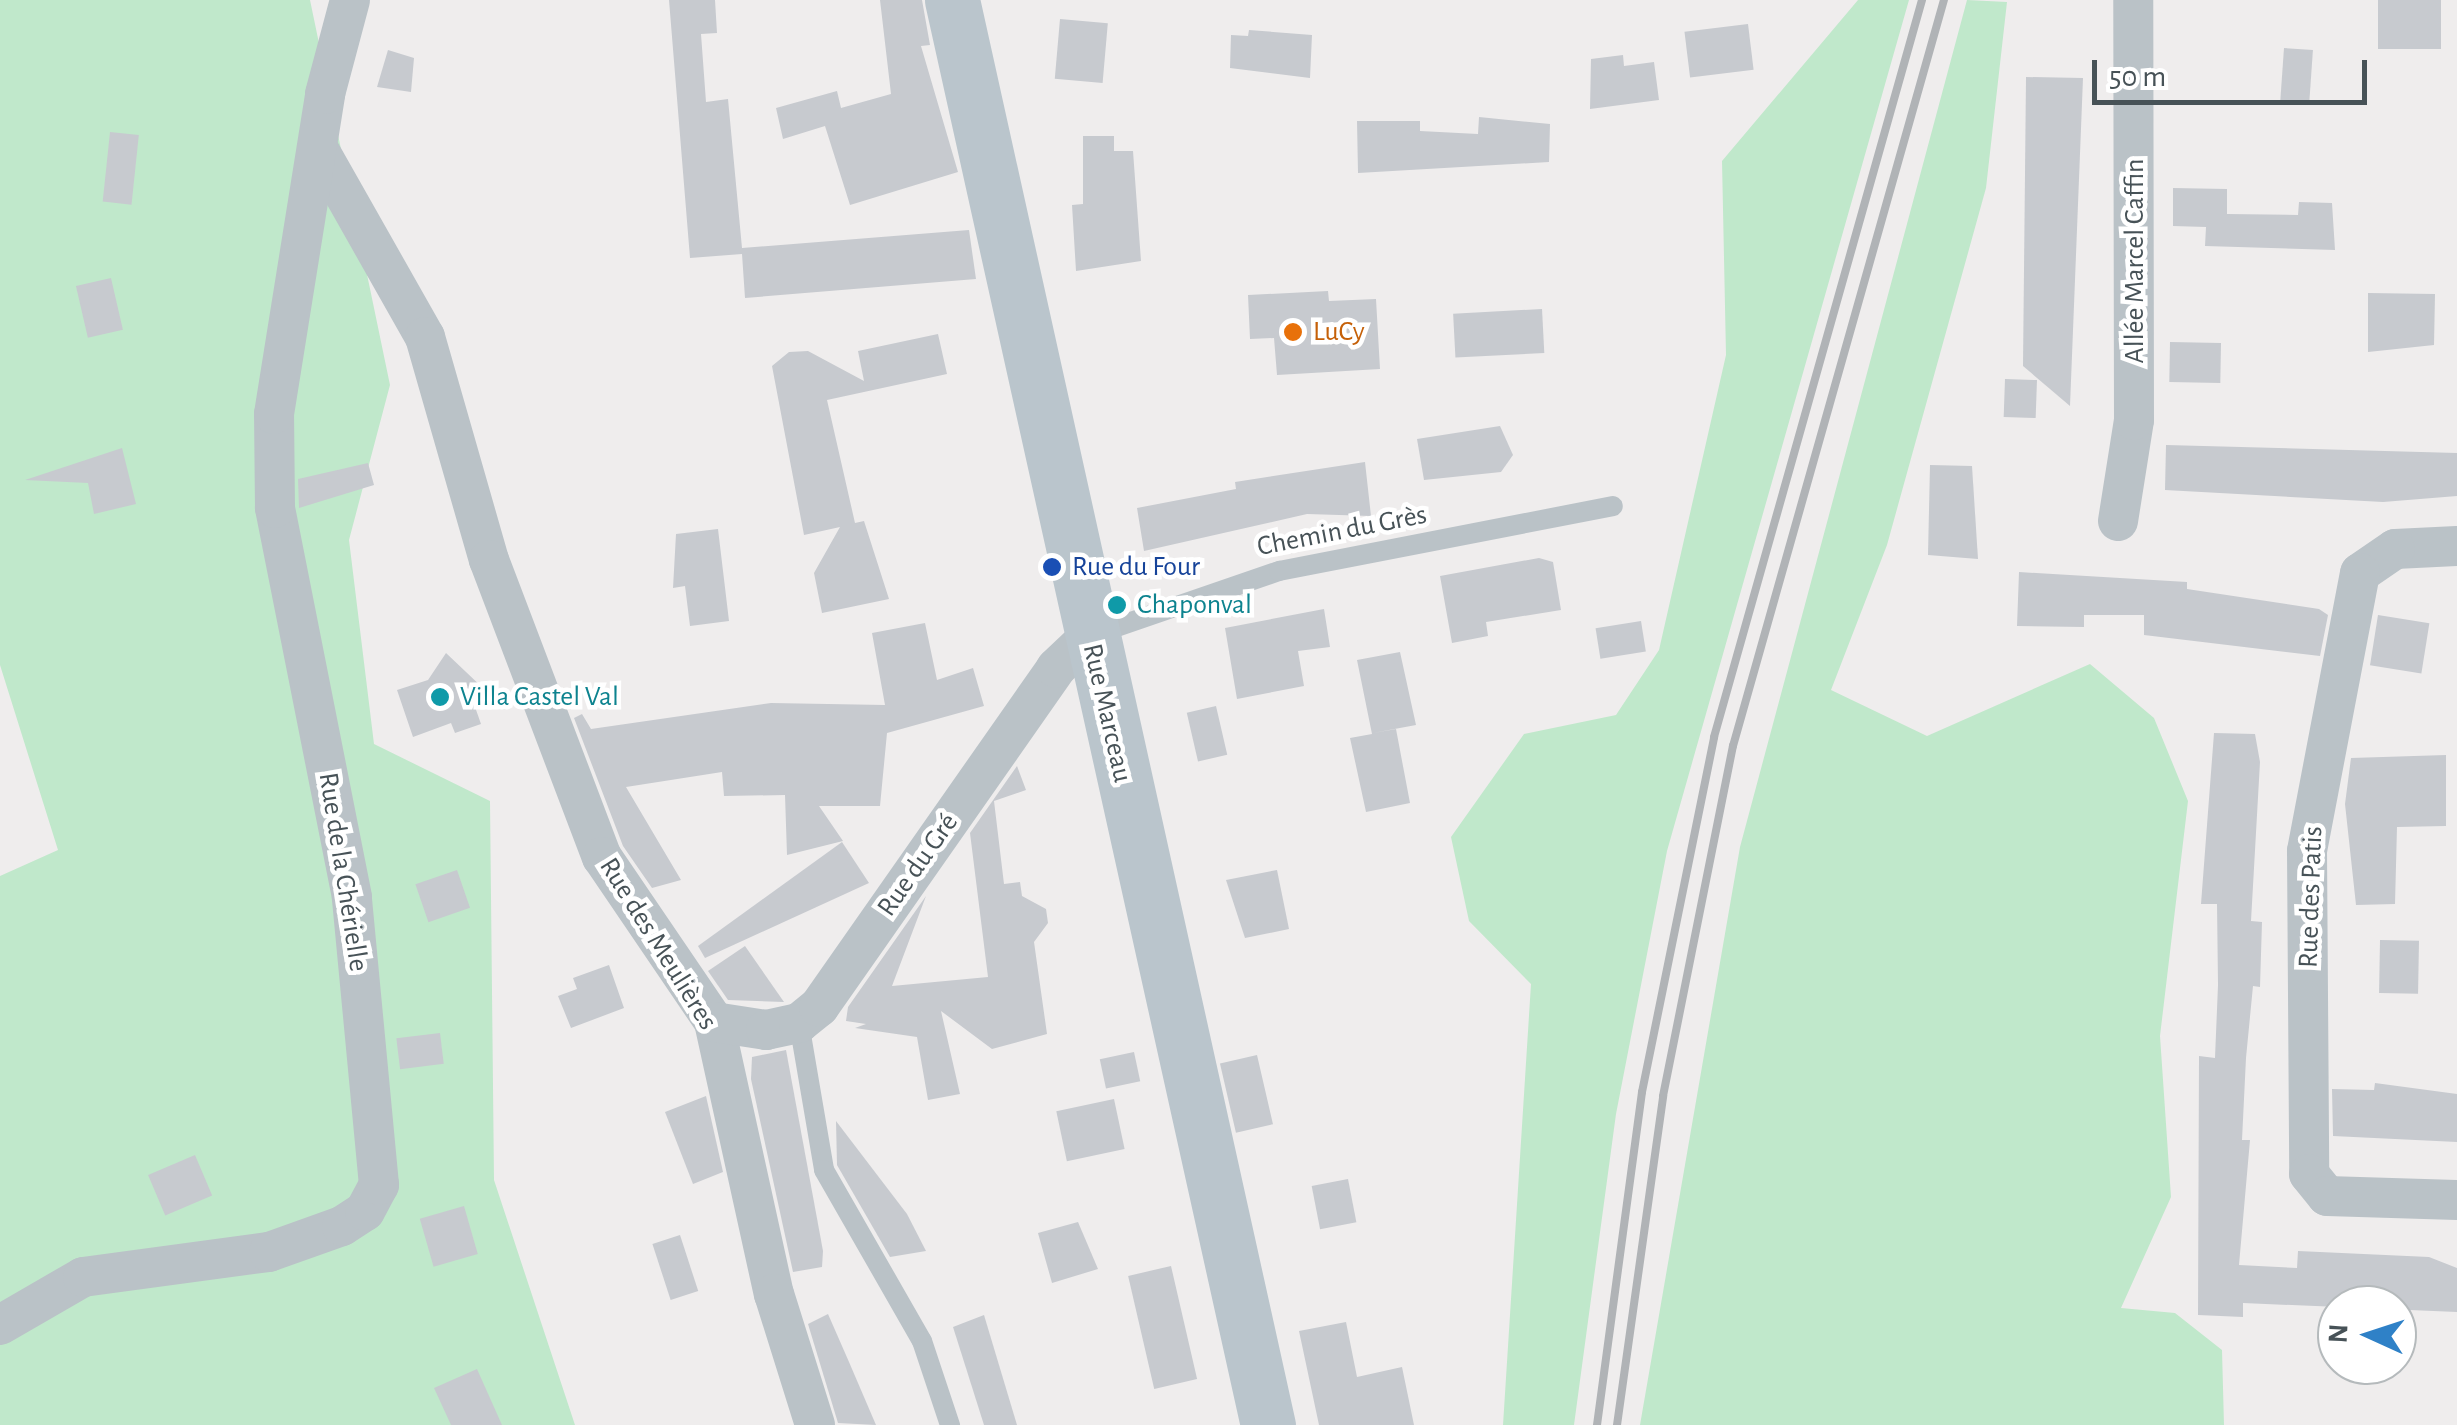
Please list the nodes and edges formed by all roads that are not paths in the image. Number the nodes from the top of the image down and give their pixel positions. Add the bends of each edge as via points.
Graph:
1 (350, 0) edge
2 (952, 0) edge
3 (2133, 0) edge
4 (318, 148) junction
5 (1613, 506) dead end
6 (2118, 521) dead end
7 (2457, 546) edge
8 (1089, 637) junction
9 (714, 1022) junction
10 (800, 1023) junction
11 (2457, 1200) edge
12 (0, 1324) edge
13 (815, 1425) edge
14 (950, 1425) edge
15 (1268, 1425) edge

1 - 4 street, Rue de la Chérielle
2 - 8 main road, Rue Marceau
3 - 6 street, Allée Marcel Caffin via 2134,420
4 - 9 street, Rue des Meulières via 424,337 489,560 602,857
4 - 12 street, Rue de la Chérielle via 274,414 275,508 352,897 379,1185 365,1211 342,1226 269,1252 82,1277
5 - 8 lane, Chemin du Grès via 1278,571
7 - 11 street, Rue des Patis via 2395,549 2360,572 2307,851 2309,1174 2327,1196
8 - 10 street, Rue du Gré via 1056,668 819,1006
8 - 15 main road, Rue Marceau
9 - 10 street via 766,1030
9 - 13 street, Rue des Meulières via 774,1294
10 - 14 lane via 824,1170 922,1340

